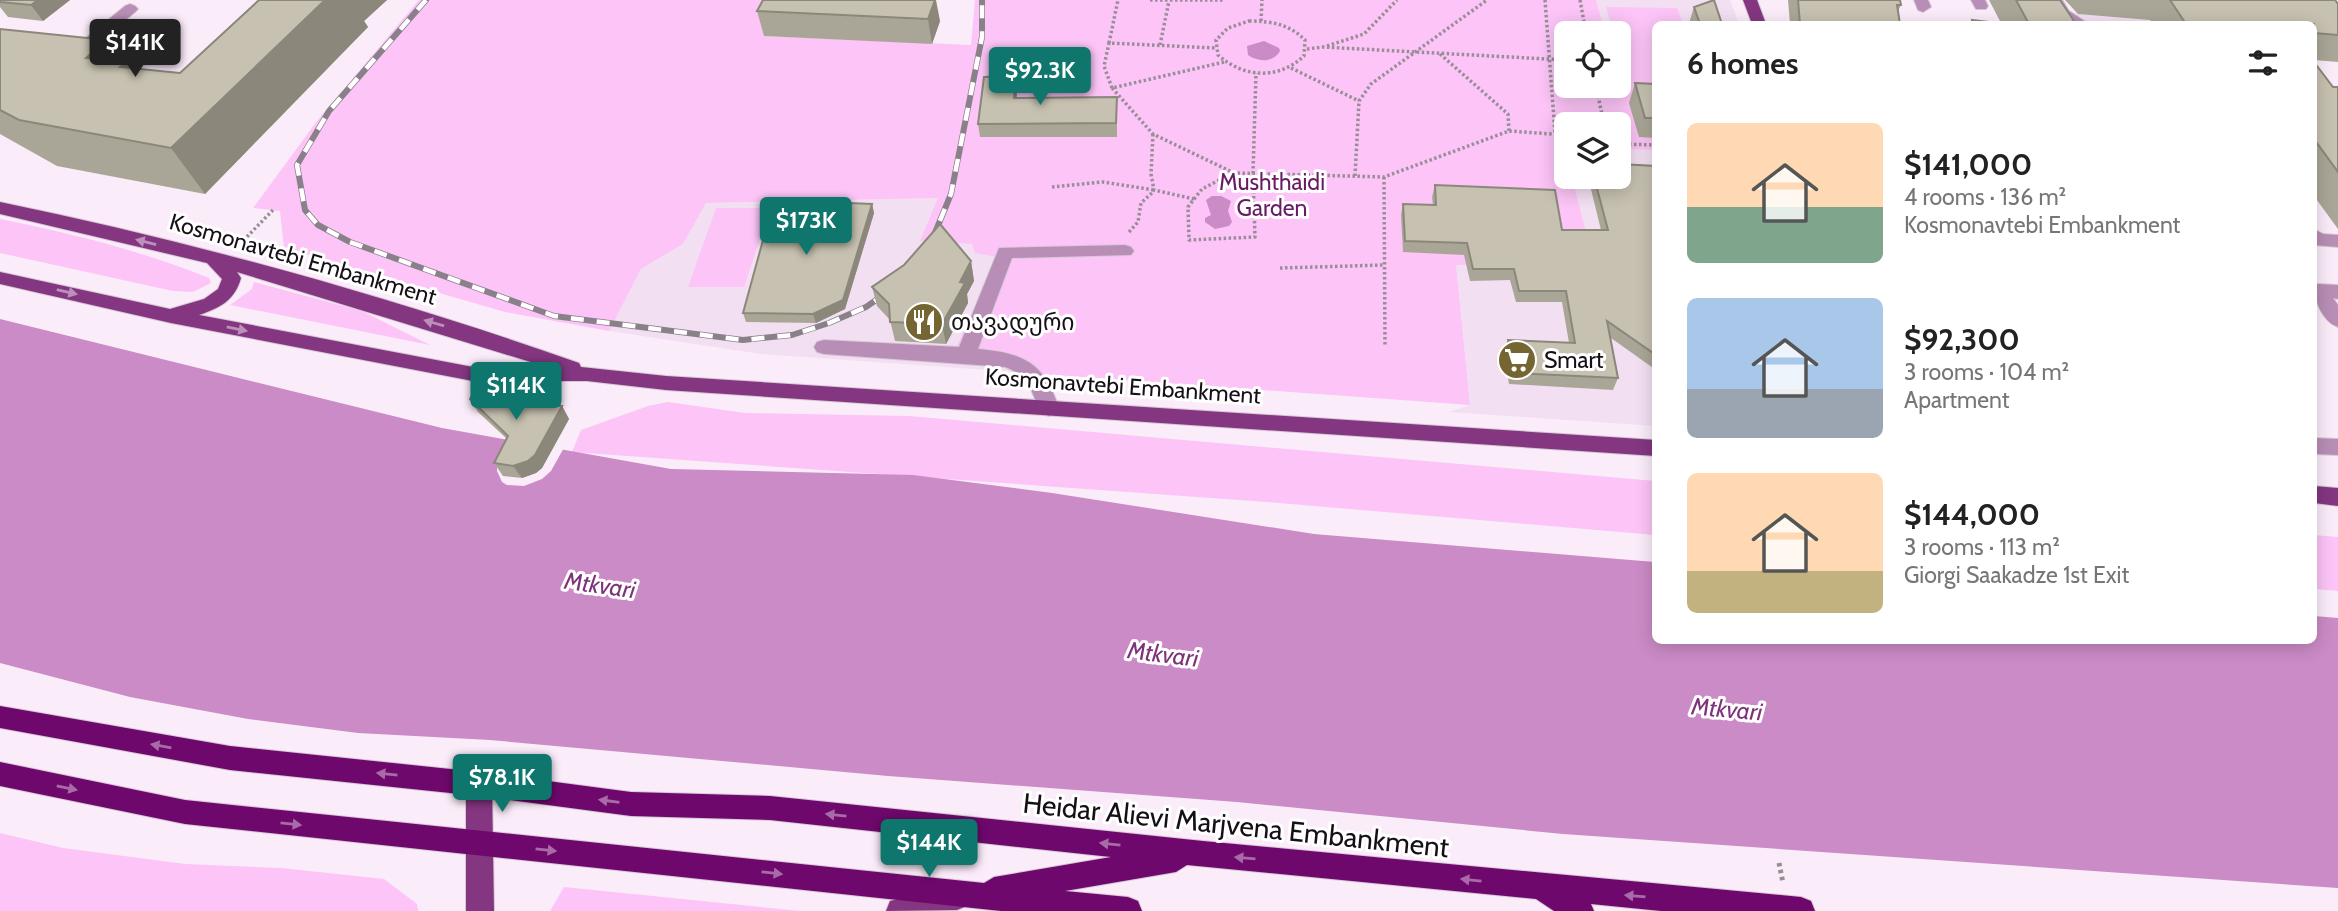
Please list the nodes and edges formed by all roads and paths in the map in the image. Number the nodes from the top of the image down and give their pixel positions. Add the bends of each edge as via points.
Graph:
1 (1118, 0) edge
2 (1150, 0) edge
3 (1224, 0) edge
4 (1262, 0) edge
5 (1397, 0) edge
6 (1487, 0) edge
7 (1545, 0) edge
8 (1580, 0) edge
9 (1750, 0) edge
10 (2054, 0) edge
11 (1169, 1) edge
12 (130, 9) dead end
13 (1261, 21) junction
14 (1584, 21) edge
15 (1758, 21) edge
16 (2076, 21) edge
17 (1109, 43) junction
18 (1160, 45) junction
19 (1323, 47) junction
20 (1215, 48) junction
21 (1307, 49) junction
22 (146, 51) dead end
23 (1417, 52) junction
24 (1440, 54) junction
25 (1550, 60) junction
26 (1554, 60) edge
27 (1224, 62) junction
28 (1290, 68) junction
29 (1256, 73) junction
30 (1112, 88) junction
31 (1359, 101) junction
32 (1554, 118) edge
33 (1509, 131) junction
34 (1554, 132) edge
35 (1153, 134) junction
36 (1631, 144) edge
37 (1652, 145) edge
38 (1234, 173) junction
39 (1253, 173) junction
40 (1354, 176) junction
41 (1384, 177) junction
42 (1052, 187) dead end
43 (1154, 190) junction
44 (1194, 199) junction
45 (0, 208) edge
46 (273, 210) dead end
47 (2317, 240) edge
48 (2338, 242) edge
49 (237, 247) dead end
50 (1125, 251) joint
51 (212, 258) junction
52 (1384, 265) junction
53 (1280, 268) dead end
54 (0, 278) edge
55 (2338, 292) edge
56 (171, 316) junction
57 (2338, 320) edge
58 (1385, 345) dead end
59 (824, 347) dead end
60 (966, 355) junction
61 (587, 374) junction
62 (1049, 408) junction
63 (2317, 446) edge
64 (2338, 447) edge
65 (1652, 448) edge
66 (2317, 495) edge
67 (2338, 497) edge
68 (0, 717) edge
69 (0, 774) edge
70 (479, 784) junction
71 (478, 843) junction
72 (1203, 854) junction
73 (1539, 887) junction
74 (969, 894) junction
75 (480, 911) edge
76 (900, 911) edge
77 (1128, 911) edge
78 (1580, 911) edge
79 (1801, 911) edge

1 - 17 path
2 - 11 path
3 - 11 path
4 - 13 path
5 - 19 path via 1364,34
6 - 23 path
7 - 25 path
8 - 14 path
9 - 15 main road
10 - 16 lane
11 - 18 path
12 - 22 lane via 78,47
13 - 20 path via 1228,28 1216,40
13 - 21 path via 1298,33
17 - 18 path
17 - 30 path via 1104,66
18 - 20 path
19 - 21 path
19 - 23 path
20 - 27 path
21 - 28 path
23 - 24 path
23 - 31 path via 1371,83
24 - 25 path
24 - 33 path via 1508,114
25 - 26 path
25 - 32 path
27 - 29 path
27 - 30 path
28 - 29 path
28 - 31 path
29 - 39 path
30 - 35 path
31 - 40 path
33 - 34 path
33 - 41 path
35 - 38 path
35 - 43 path
36 - 37 path
38 - 39 path
38 - 44 path via 1202,189
39 - 40 path
39 - 44 path via 1255,237 1189,240 1188,207
40 - 41 path
41 - 52 path
42 - 43 path via 1083,180 1126,182
43 - 44 path
43 - 50 path via 1141,203 1138,222 1125,237
51 -> 45 main road, Kosmonavtebi Embankment
46 - 49 path
47 - 48 lane
50 - 60 lane via 1005,252
51 - 56 main road via 232,278 231,286 204,307
61 -> 51 main road, Kosmonavtebi Embankment via 499,342
52 - 53 path
52 - 58 path
54 -> 56 main road, Kosmonavtebi Embankment
55 - 57 lane via 2318,291
56 -> 61 main road, Kosmonavtebi Embankment via 473,374
59 - 60 lane
60 - 62 lane via 1001,358 1023,366 1038,379
61 - 62 main road, Kosmonavtebi Embankment
62 - 65 main road, Kosmonavtebi Embankment
63 - 64 lane
66 - 67 main road
70 -> 68 highway, Heidar Alievi Marjvena Embankment via 230,758
69 -> 71 highway via 184,812
70 - 71 main road
72 -> 70 highway, Heidar Alievi Marjvena Embankment via 770,808 631,804
71 -> 74 highway
71 - 75 main road
73 -> 72 highway, Heidar Alievi Marjvena Embankment
72 - 74 highway
73 - 78 highway
79 -> 73 highway, Heidar Alievi Marjvena Embankment
74 - 76 main road
74 - 77 highway

